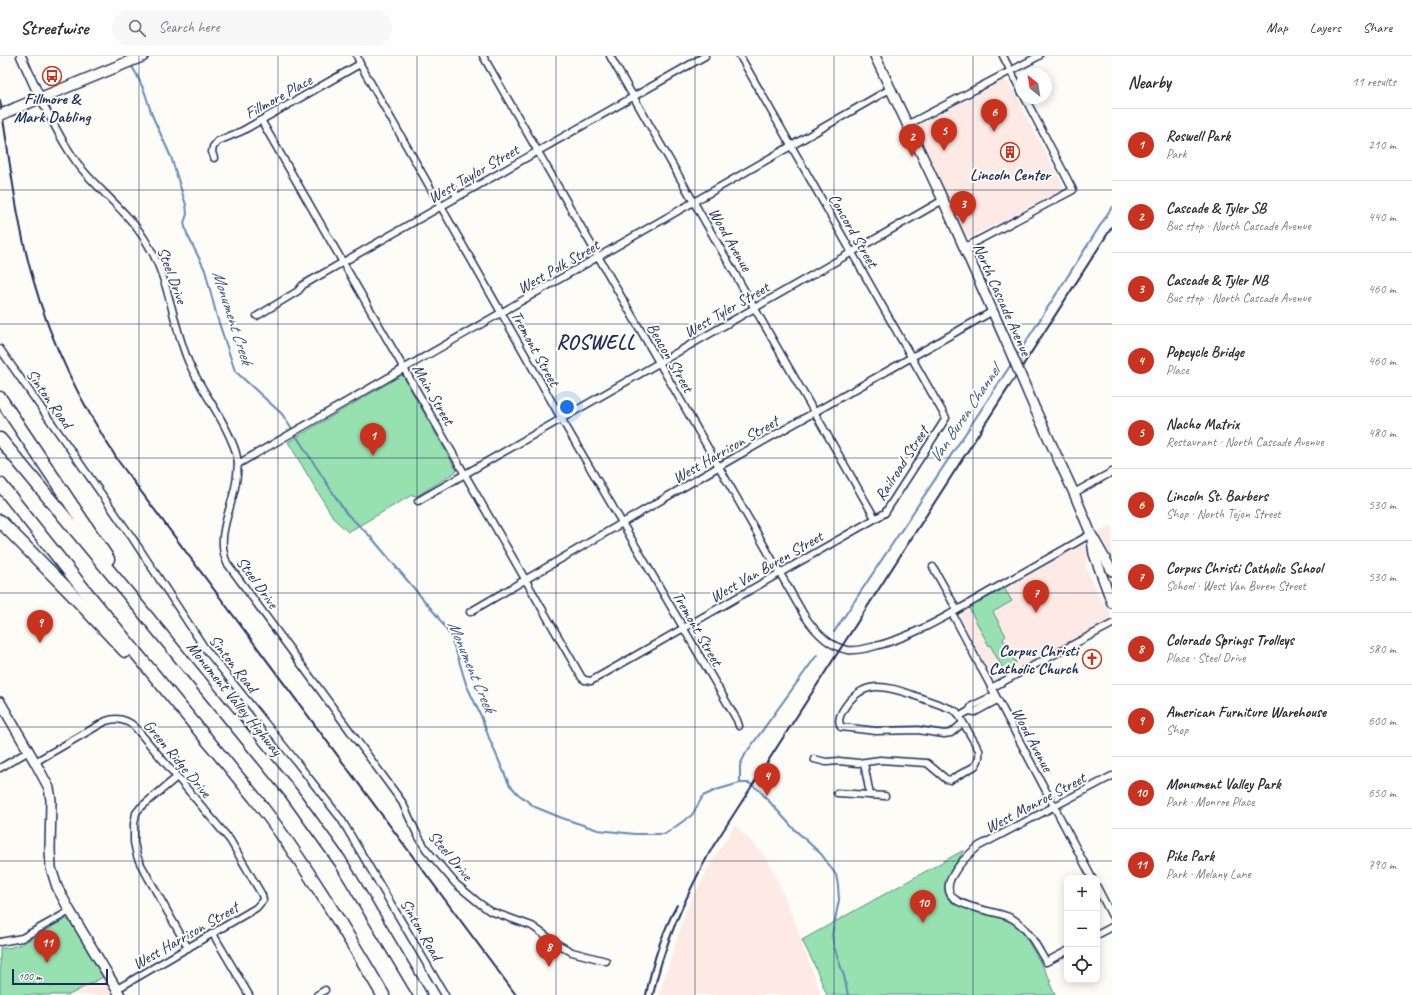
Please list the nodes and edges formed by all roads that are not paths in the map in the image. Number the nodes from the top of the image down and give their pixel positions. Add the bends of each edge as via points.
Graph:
1 (21, 56) edge
2 (143, 56) edge
3 (357, 56) edge
4 (482, 56) edge
5 (610, 56) edge
6 (705, 56) edge
7 (740, 56) edge
8 (875, 56) edge
9 (1003, 56) edge
10 (1039, 56) edge
11 (360, 64) junction
12 (1010, 71) junction
13 (1016, 82) edge
14 (890, 89) junction
15 (634, 97) junction
16 (40, 98) junction
17 (1027, 104) edge
18 (0, 115) edge
19 (261, 120) junction
20 (907, 125) junction
21 (790, 146) junction
22 (537, 152) junction
23 (214, 158) dead end
24 (453, 189) dead end
25 (458, 197) junction
26 (942, 200) junction
27 (694, 201) junction
28 (441, 207) junction
29 (964, 248) junction
30 (851, 252) junction
31 (598, 258) junction
32 (344, 262) junction
33 (754, 307) junction
34 (993, 311) junction
35 (502, 313) junction
36 (257, 316) dead end
37 (0, 349) edge
38 (912, 357) junction
39 (659, 362) junction
40 (404, 368) junction
41 (0, 398) edge
42 (815, 413) junction
43 (561, 418) junction
44 (946, 418) joint
45 (0, 439) edge
46 (238, 464) junction
47 (718, 467) junction
48 (1112, 472) edge
49 (464, 474) junction
50 (0, 484) edge
51 (1074, 493) junction
52 (418, 501) dead end
53 (875, 518) junction
54 (0, 522) edge
55 (622, 523) junction
56 (1091, 534) junction
57 (933, 567) dead end
58 (1100, 568) junction
59 (1112, 571) edge
60 (780, 574) junction
61 (525, 579) junction
62 (1112, 589) edge
63 (1112, 602) edge
64 (140, 607) junction
65 (954, 611) junction
66 (470, 612) dead end
67 (1112, 624) edge
68 (683, 629) junction
69 (585, 680) joint
70 (991, 688) junction
71 (996, 697) junction
72 (173, 698) junction
73 (0, 702) edge
74 (960, 716) junction
75 (963, 723) junction
76 (738, 726) dead end
77 (29, 751) junction
78 (814, 759) dead end
79 (36, 762) junction
80 (864, 763) junction
81 (0, 768) edge
82 (1112, 776) edge
83 (177, 777) junction
84 (837, 793) dead end
85 (870, 795) junction
86 (885, 796) dead end
87 (1055, 806) junction
88 (1090, 875) edge
89 (1100, 893) edge
90 (263, 900) joint
91 (70, 911) junction
92 (1112, 916) edge
93 (1112, 928) edge
94 (213, 934) junction
95 (1100, 934) edge
96 (0, 942) edge
97 (188, 948) junction
98 (1064, 953) edge
99 (606, 961) dead end
100 (325, 990) dead end
101 (119, 992) edge
102 (249, 995) edge
103 (317, 995) edge
104 (383, 995) edge
105 (420, 995) edge
106 (445, 995) edge

1 - 16 street
2 - 16 main road
3 - 11 street
4 - 22 street, Beacon Street
5 - 15 street, Wood Avenue
6 - 15 street, West Taylor Street
7 - 21 street, Concord Street
8 - 14 main road, North Cascade Avenue
9 - 12 street
10 - 12 street
11 - 19 street, Fillmore Place
11 - 28 street, Tremont Street
12 - 13 street
12 - 20 street
14 - 20 main road, North Cascade Avenue
14 - 21 street, West Polk Street
15 - 22 street, West Taylor Street
15 - 27 street, Wood Avenue
16 - 18 main road, bridge
16 - 46 street, Steel Drive via 77,162 129,218 153,252 189,363 229,436
17 - 29 street via 1073,190
19 - 23 street, Fillmore Place via 218,141 213,147
19 - 32 street, Main Street
20 - 26 main road, North Cascade Avenue
21 - 27 street, West Polk Street
21 - 30 street, Concord Street
22 - 25 street, West Taylor Street
22 - 31 street, Beacon Street
24 - 25 street
25 - 28 street, West Taylor Street
26 - 29 main road, North Cascade Avenue
26 - 30 street, West Tyler Street
27 - 31 street, West Polk Street
27 - 33 street, Wood Avenue
28 - 32 street, West Taylor Street
28 - 35 street, Tremont Street
29 - 34 main road, North Cascade Avenue
30 - 33 street, West Tyler Street
30 - 38 street, Concord Street
31 - 35 street, West Polk Street
31 - 39 street, Beacon Street
32 - 36 street, West Taylor Street
32 - 40 street, Main Street
33 - 39 street, West Tyler Street
33 - 42 street, Wood Avenue
34 - 38 street, West Harrison Street
34 - 51 main road, North Cascade Avenue, bridge
35 - 40 street, West Polk Street
35 - 43 street, Tremont Street
37 - 106 street, Sinton Road via 133,539 204,647 340,819
38 - 42 street, West Harrison Street
38 - 44 street, Concord Street
39 - 43 street, West Tyler Street
39 - 47 street, Beacon Street
40 - 46 street, West Polk Street
40 - 49 street, Main Street
41 - 64 highway
42 - 47 street, West Harrison Street
42 - 53 street, Wood Avenue
43 - 49 street, West Tyler Street
43 - 55 street, Tremont Street
44 - 53 street, Railroad Street via 885,512
45 - 64 highway, Monument Valley Highway
46 - 99 street, Steel Drive via 222,537 222,550 227,563 402,802 416,834 426,849 456,884 478,903 532,926 572,952
47 - 55 street, West Harrison Street
47 - 60 street, Beacon Street
48 - 51 street
49 - 52 street, West Tyler Street
49 - 61 street, Main Street
50 - 72 highway
51 - 56 main road, North Cascade Avenue
53 - 60 street, West Van Buren Street
54 - 72 highway via 123,650
55 - 61 street, West Harrison Street
55 - 68 street, Tremont Street
56 - 58 main road, North Cascade Avenue via 1094,554
56 - 59 main road, North Cascade Avenue
56 - 65 street
57 - 65 street, Wood Avenue
58 - 62 main road
58 - 63 main road, North Cascade Avenue
60 - 65 street, Beacon Street via 815,630 834,645 847,650 855,651 900,638
60 - 68 street, West Van Buren Street
61 - 66 street, West Harrison Street
61 - 69 street, Main Street
64 - 105 highway, Monument Valley Highway via 313,822 347,873
65 - 70 street, Wood Avenue
67 - 70 street
68 - 69 street, West Van Buren Street via 592,681
68 - 76 street, Tremont Street
70 - 71 street, Wood Avenue
71 - 74 street via 974,712 969,711
71 - 87 street, Wood Avenue
72 - 104 highway via 296,852
73 - 77 main road
74 - 75 street
74 - 75 street via 951,708 891,688 875,687 861,691 851,699 840,714 839,724 846,728 918,730 938,734 951,733
75 - 80 street via 979,750 979,760 975,766 950,780 927,763 880,760
77 - 79 main road
77 - 81 street
78 - 80 street via 826,762
79 - 83 street, Green Ridge Drive via 106,721 121,719 135,727
79 - 91 main road via 51,794 51,868 57,887
80 - 85 street
82 - 87 street, West Monroe Street
83 - 90 street, Green Ridge Drive via 230,840
83 - 97 street via 136,813 134,842 140,863
84 - 85 street
85 - 86 street
87 - 88 street, Wood Avenue
87 - 98 street, West Monroe Street via 971,852 960,864 948,888 951,895 961,903 1002,913 1014,919 1025,930 1046,962
89 - 92 street
90 - 94 street, West Harrison Street via 256,908
91 - 96 street via 22,938
91 - 101 main road
93 - 95 street
94 - 97 street, West Harrison Street
94 - 102 street
97 - 101 street, West Harrison Street
100 - 103 street

